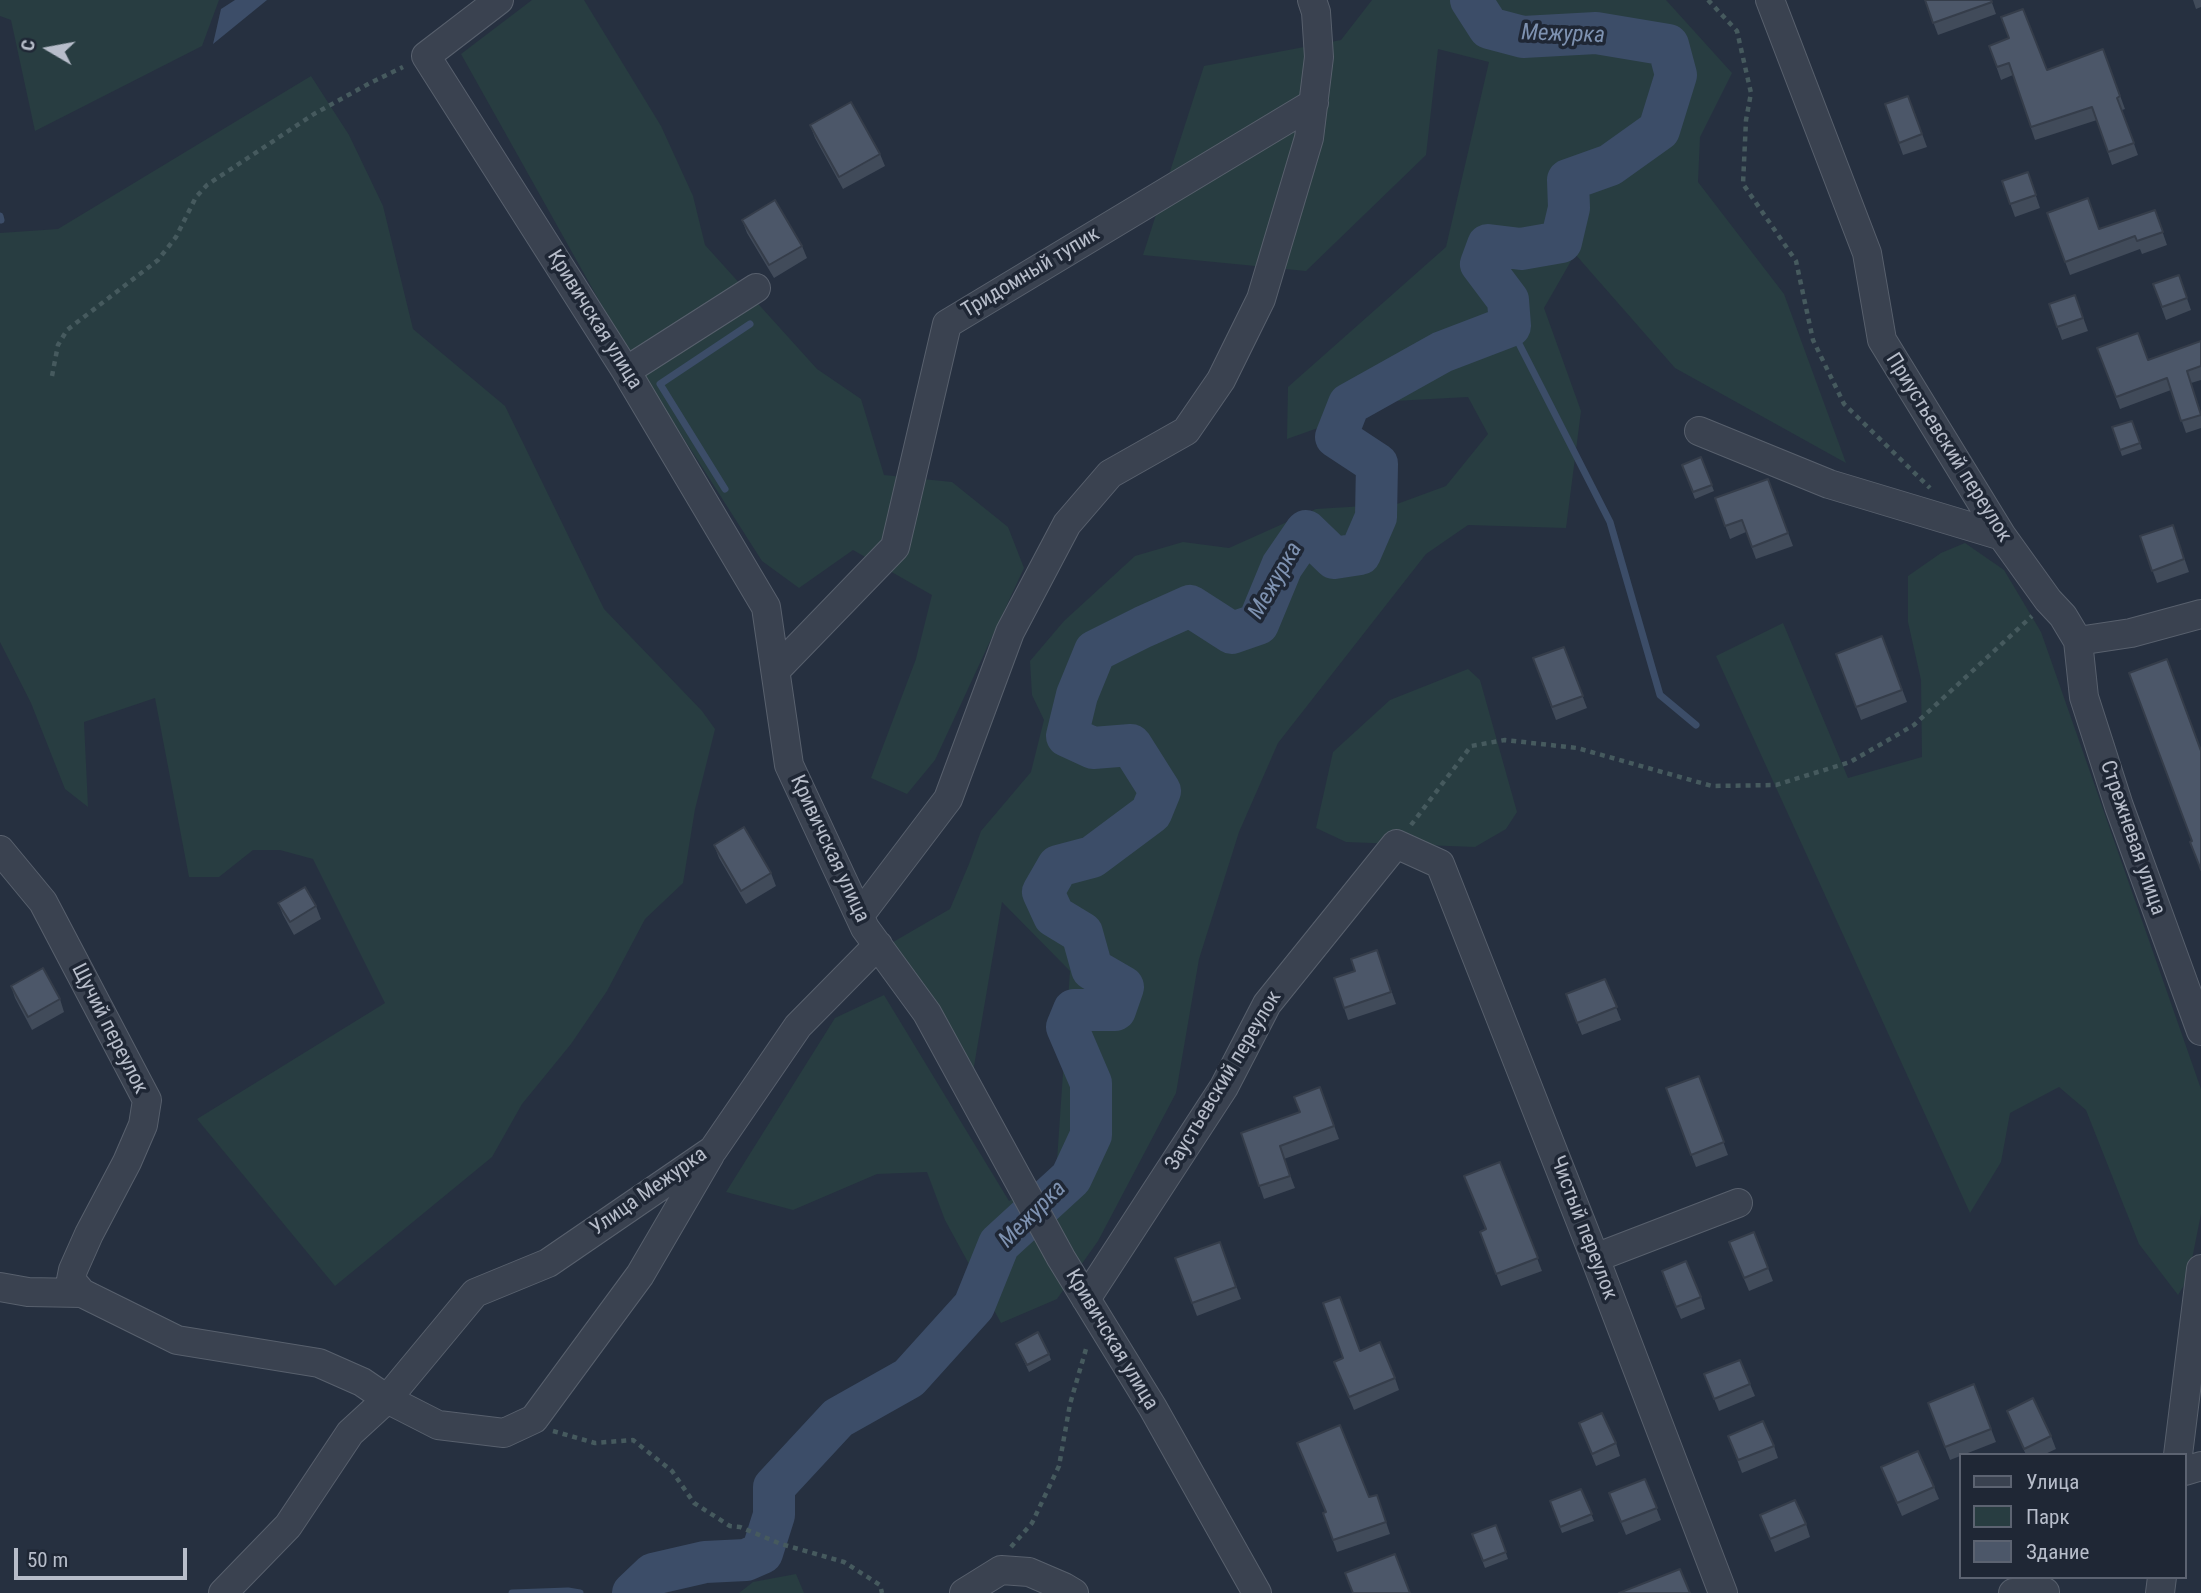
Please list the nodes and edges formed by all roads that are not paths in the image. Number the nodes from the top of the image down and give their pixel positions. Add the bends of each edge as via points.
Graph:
1 (499, 0) edge
2 (1312, 0) edge
3 (1770, 0) edge
4 (1314, 103) junction
5 (756, 288) dead end
6 (626, 371) junction
7 (1699, 431) dead end
8 (2002, 536) junction
9 (2201, 614) edge
10 (2078, 641) junction
11 (776, 670) junction
12 (1395, 844) joint
13 (0, 850) edge
14 (860, 915) junction
15 (878, 945) junction
16 (2201, 1031) edge
17 (713, 1150) junction
18 (1738, 1203) dead end
19 (1595, 1258) junction
20 (2201, 1269) edge
21 (0, 1287) edge
22 (82, 1293) junction
23 (1091, 1308) junction
24 (387, 1399) junction
25 (2178, 1453) edge
26 (2045, 1592) edge
27 (223, 1593) edge
28 (964, 1593) edge
29 (1074, 1593) edge
30 (1257, 1593) edge
31 (1723, 1593) edge
32 (2013, 1593) edge

1 - 6 street, Кривичская улица via 426,56
2 - 4 street via 1319,57
3 - 8 street, Приустьевский переулок via 1867,253 1882,340
4 - 11 street, Тридомный тупик via 947,324 895,547
4 - 14 street via 1309,138 1261,299 1221,380 1186,431 1110,474 1067,524 1010,632 948,799
5 - 6 street
6 - 11 street, Кривичская улица via 766,607
7 - 8 street via 1829,484
8 - 10 street, Приустьевский переулок
9 - 10 street via 2131,633
10 - 16 street, Стрежневая улица via 2084,697
11 - 14 street, Кривичская улица via 789,765
12 - 19 street, Чистый переулок via 1440,864
12 - 23 street, Заустьевский переулок via 1266,1004 1224,1087
13 - 22 street, Щучий переулок via 43,902 147,1100 143,1125 127,1162 73,1270 71,1280
14 - 15 street, Кривичская улица
15 - 17 street, Улица Межурка via 798,1026
15 - 23 street, Кривичская улица via 927,1013
17 - 24 street, Улица Межурка via 548,1263 475,1293
17 - 24 street via 640,1275 534,1419 503,1433 474,1430 438,1425
18 - 19 street
19 - 31 street, Чистый переулок
20 - 25 street
21 - 22 street
22 - 24 street via 177,1340 319,1363
23 - 30 street, Кривичская улица
24 - 27 street, Улица Межурка via 350,1433 288,1526
26 - 32 street
28 - 29 street via 1001,1570 1029,1572

